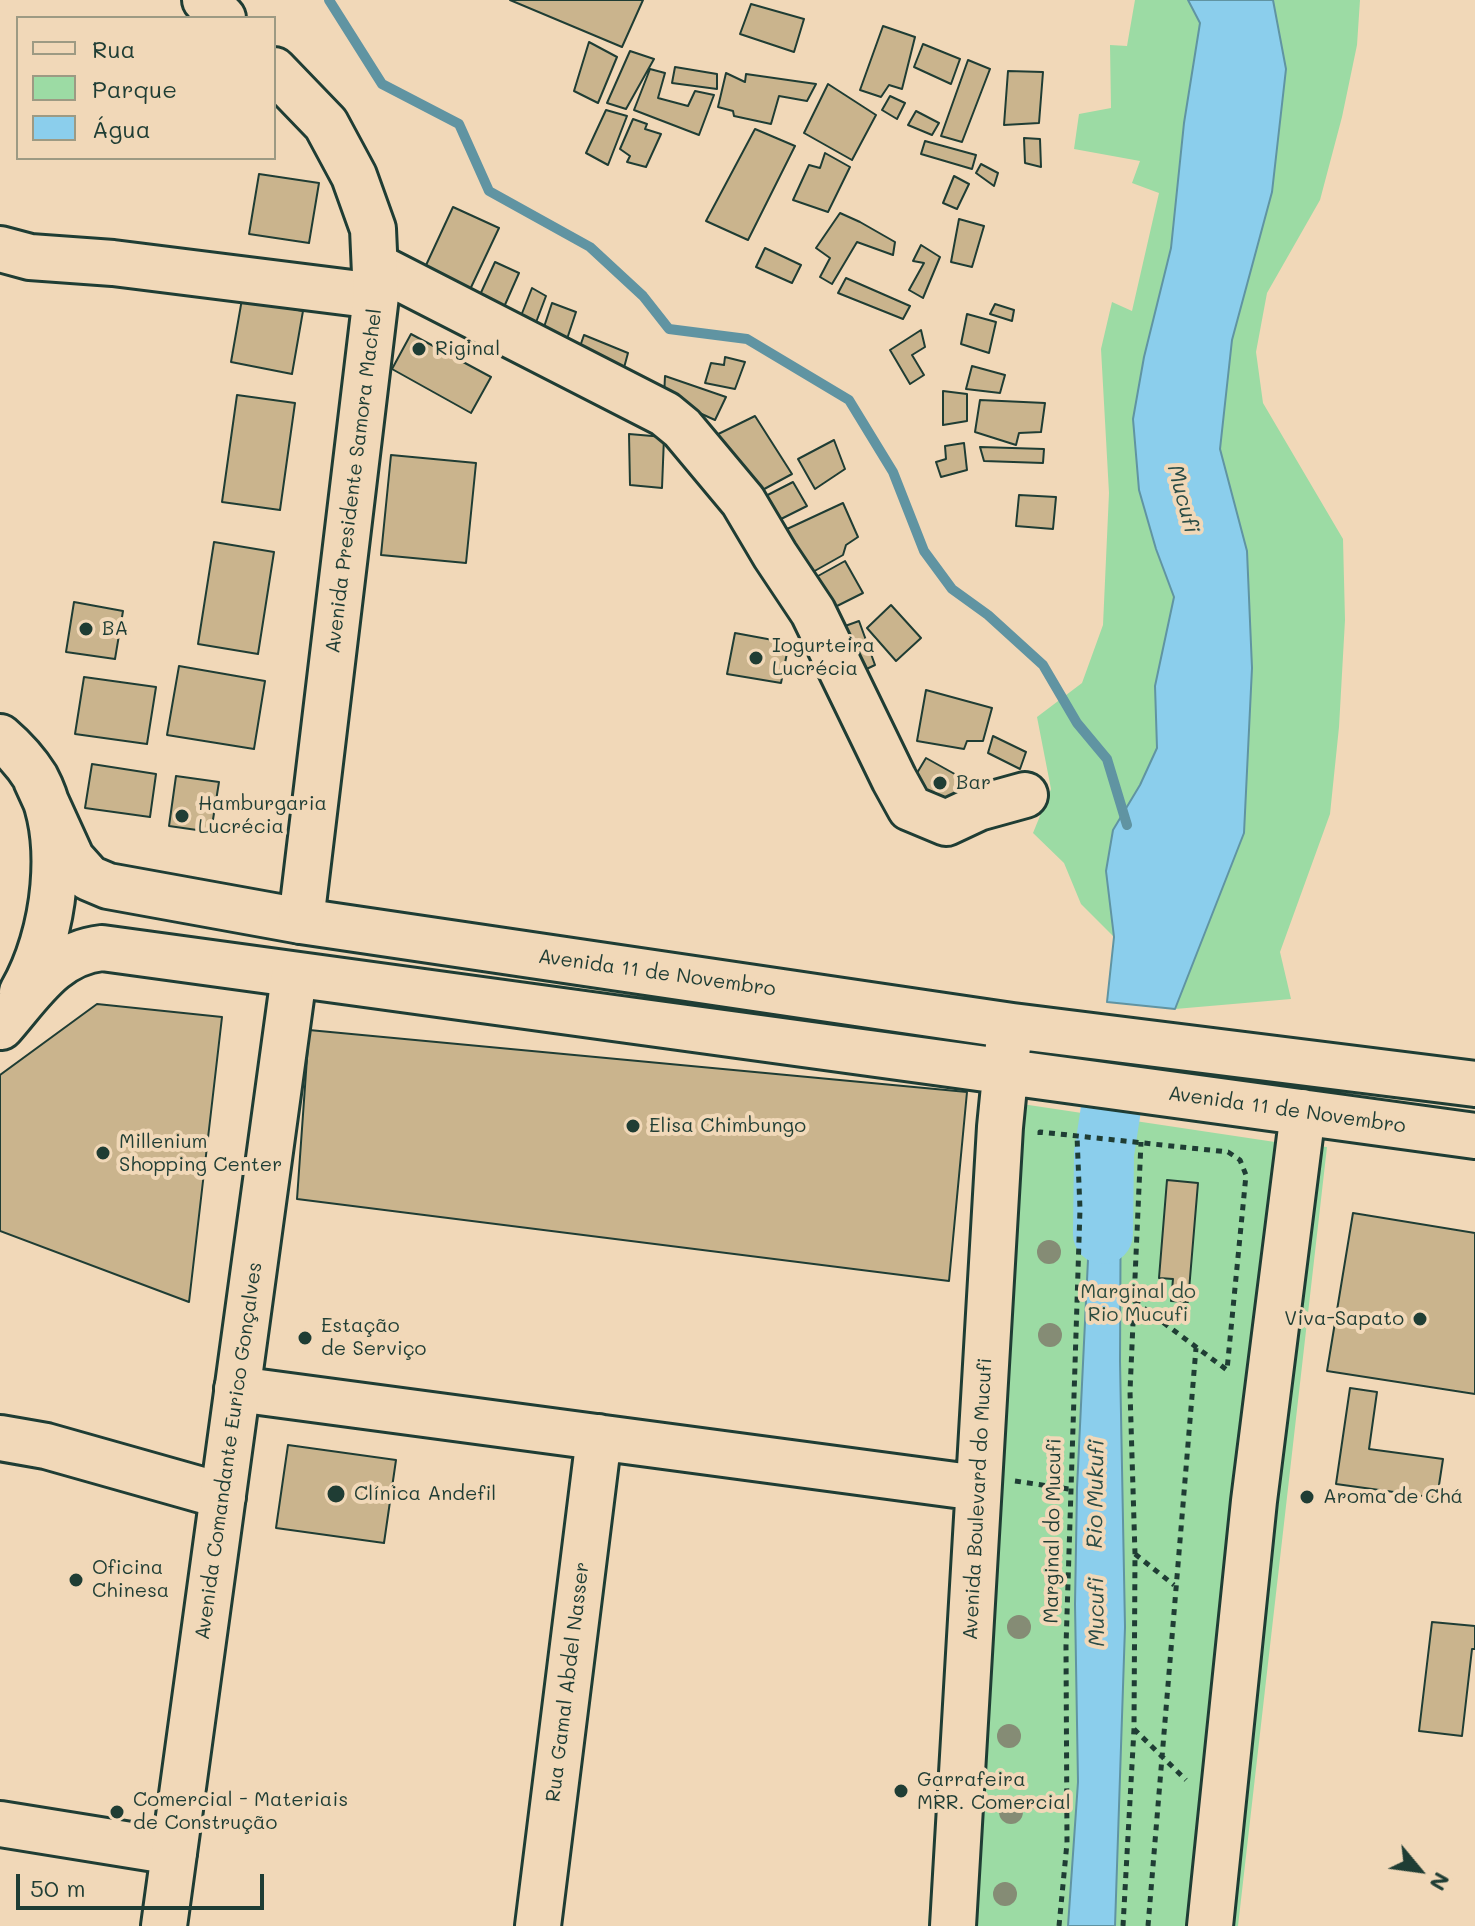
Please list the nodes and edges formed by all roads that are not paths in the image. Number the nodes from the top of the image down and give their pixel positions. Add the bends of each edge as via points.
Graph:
1 (205, 0) edge
2 (221, 16) edge
3 (276, 72) edge
4 (0, 249) edge
5 (376, 281) junction
6 (0, 737) edge
7 (36, 780) junction
8 (1025, 795) dead end
9 (301, 921) junction
10 (294, 976) junction
11 (1012, 1026) junction
12 (0, 1028) edge
13 (1004, 1073) junction
14 (1475, 1084) edge
15 (1303, 1112) junction
16 (1475, 1136) edge
17 (237, 1389) junction
18 (599, 1437) junction
19 (0, 1438) edge
20 (996, 1484) junction
21 (223, 1496) junction
22 (0, 1824) edge
23 (174, 1852) junction
24 (164, 1926) edge
25 (538, 1926) edge
26 (953, 1926) edge
27 (1210, 1926) edge

1 - 2 street
3 - 5 street, Avenida Presidente Samora Machel via 326,124 347,163 373,229
4 - 5 street via 30,257
5 - 8 street via 665,414 682,428 743,501 813,612 910,808 946,823
5 - 9 street, Avenida Presidente Samora Machel
6 - 7 street
7 - 9 street, Avenida 11 de Novembro via 72,859 89,878 108,886
7 - 12 street via 49,811 55,856 49,911 40,956
9 - 10 street via 280,930 273,945 275,961
9 - 11 street, Avenida 11 de Novembro
10 - 12 street, Avenida 11 de Novembro via 117,949 82,950 59,963
10 - 13 street, Avenida 11 de Novembro
10 - 17 street, Avenida Comandante Eurico Gonçalves
11 - 13 street
11 - 14 street, Avenida 11 de Novembro
13 - 15 street, Avenida 11 de Novembro
13 - 20 street, Avenida Boulevard do Mucufi
15 - 16 street, Avenida 11 de Novembro
15 - 27 street via 1254,1501
17 - 18 street
17 - 21 street, Avenida Comandante Eurico Gonçalves
18 - 20 street
18 - 25 street, Rua Gamal Abdel Nasser
19 - 21 street
20 - 26 street, Avenida Boulevard do Mucufi
21 - 23 street, Avenida Comandante Eurico Gonçalves
22 - 23 street
23 - 24 street, Avenida Comandante Eurico Gonçalves

